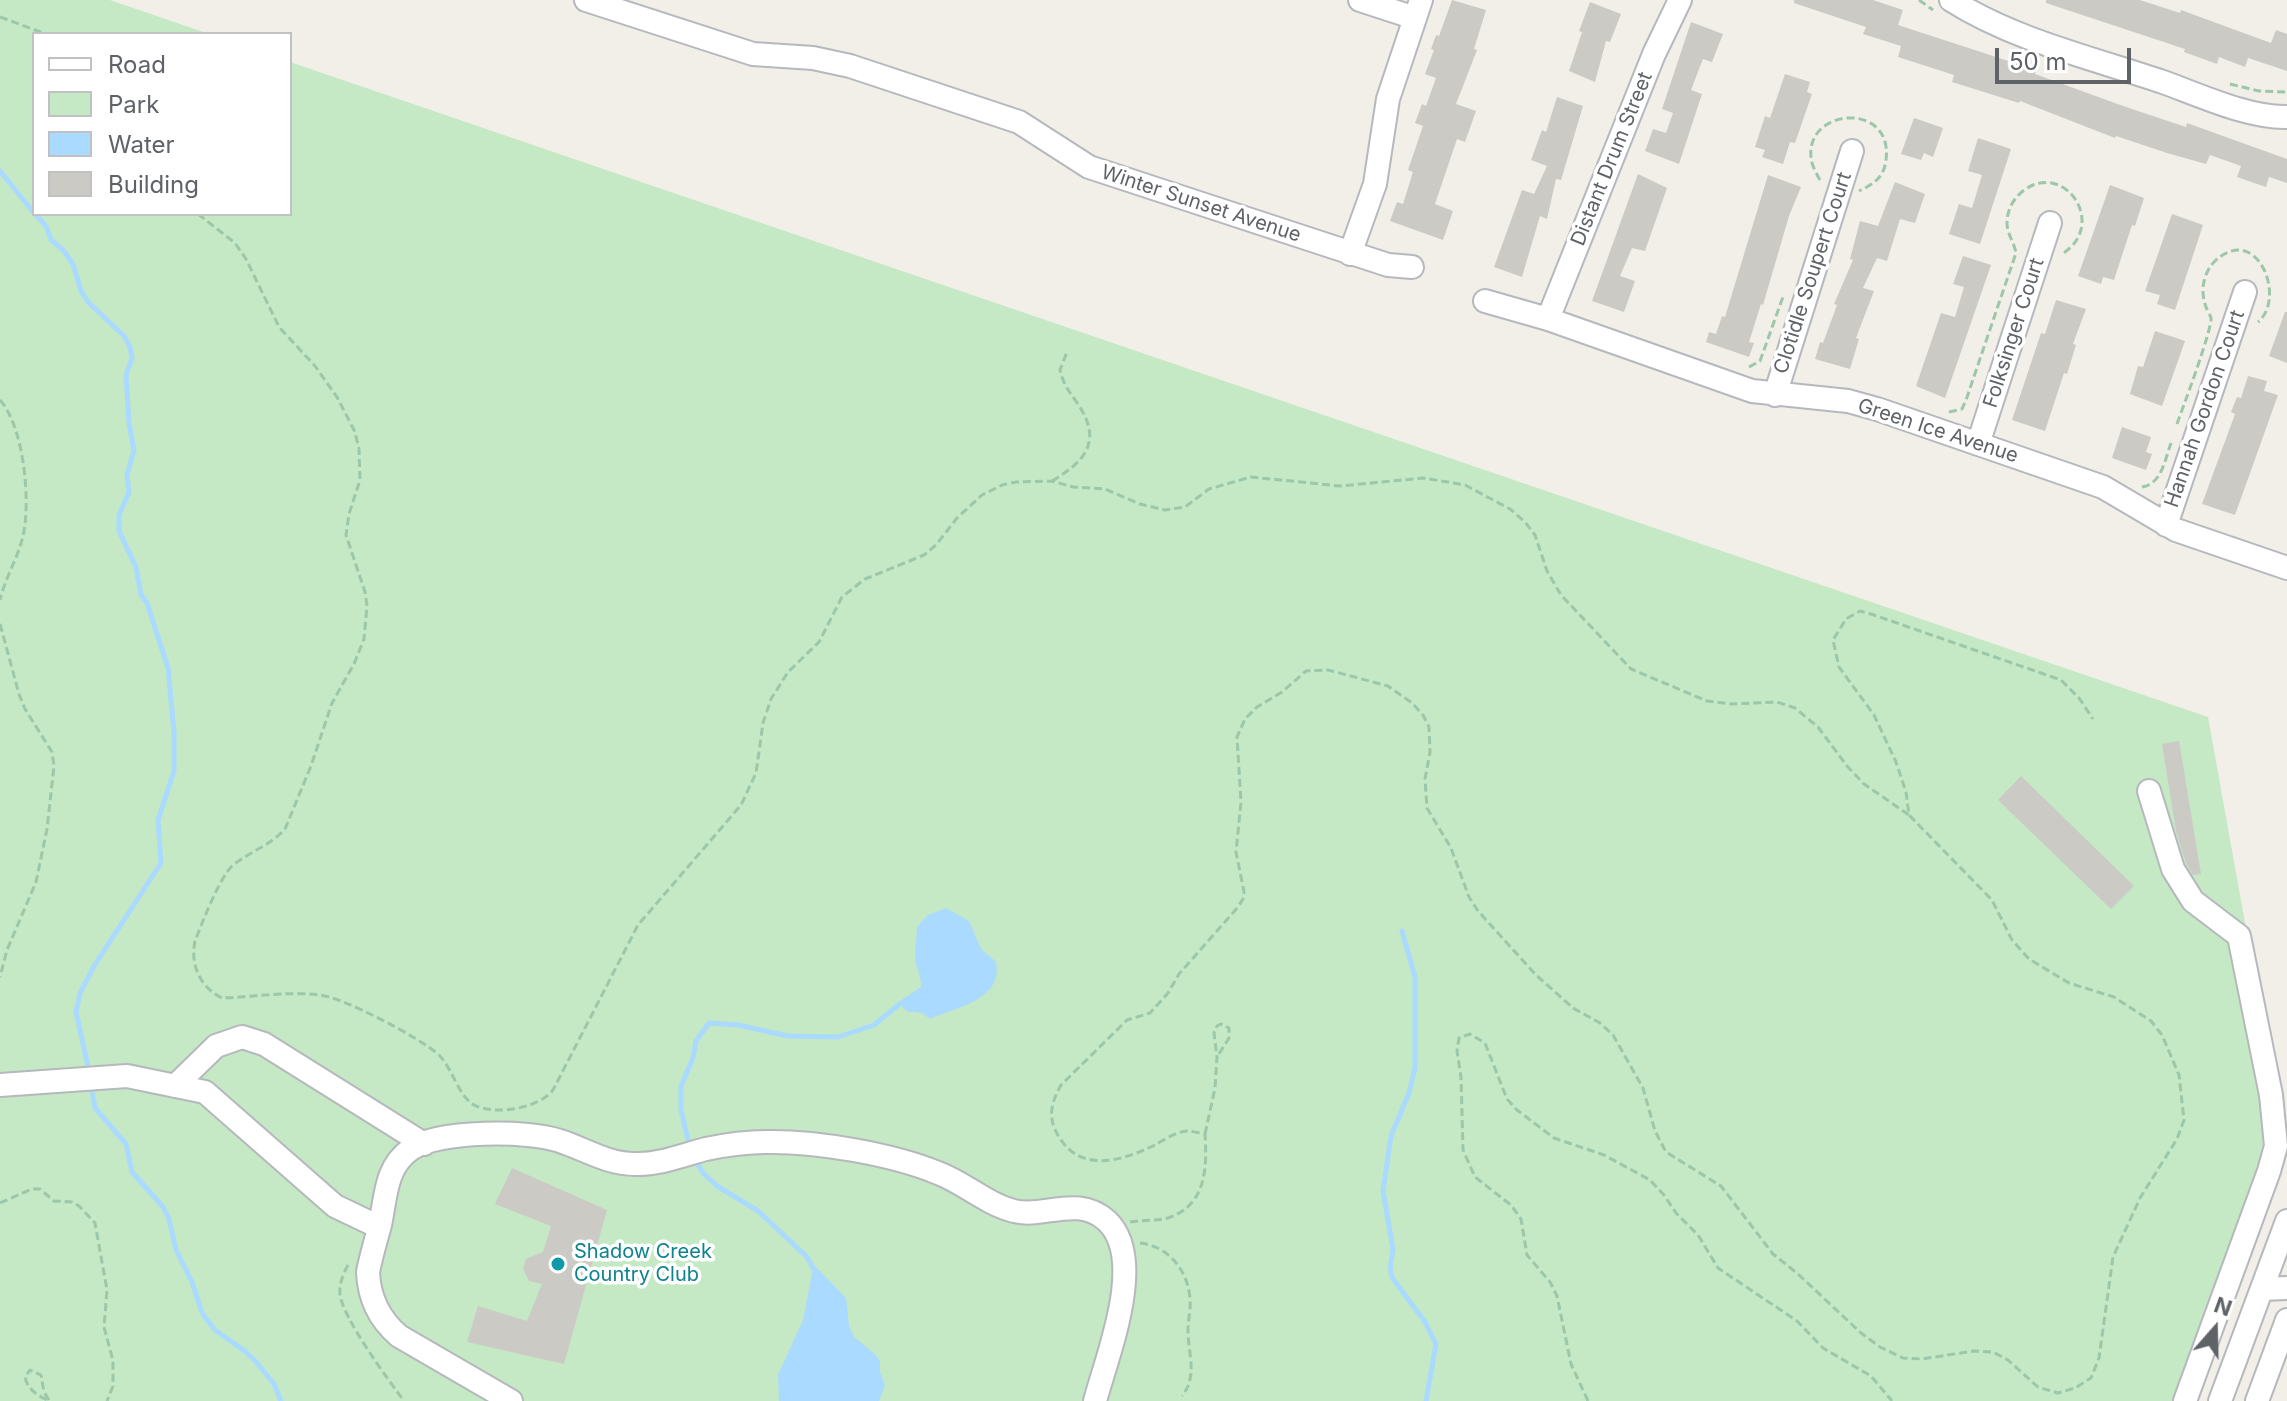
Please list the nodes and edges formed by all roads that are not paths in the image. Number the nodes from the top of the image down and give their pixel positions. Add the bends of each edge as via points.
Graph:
1 (586, 0) edge
2 (1360, 0) edge
3 (1680, 0) edge
4 (1951, 0) edge
5 (1418, 9) edge
6 (2287, 117) edge
7 (1852, 151) dead end
8 (2050, 223) dead end
9 (1350, 254) junction
10 (1412, 267) dead end
11 (2245, 292) dead end
12 (1485, 301) dead end
13 (1548, 319) junction
14 (1775, 395) junction
15 (1978, 444) junction
16 (2166, 525) junction
17 (2287, 568) edge
18 (2149, 791) dead end
19 (0, 1085) edge
20 (175, 1086) junction
21 (424, 1144) junction
22 (2287, 1221) edge
23 (379, 1227) junction
24 (2287, 1288) edge
25 (2262, 1289) junction
26 (2287, 1319) edge
27 (511, 1401) edge
28 (1095, 1401) edge
29 (2185, 1401) edge
30 (2220, 1401) edge
31 (2257, 1401) edge

1 - 9 street, Winter Sunset Avenue via 753,54 850,66 1005,117 1089,167
2 - 5 street
3 - 13 street, Distant Drum Street
4 - 6 street via 2044,42 2257,113
5 - 9 street via 1388,99 1375,184
7 - 14 street, Clotidle Soupert Court
8 - 15 street, Folksinger Court
9 - 10 street, Winter Sunset Avenue
11 - 16 street, Hannah Gordon Court
12 - 13 street, Green Ice Avenue
13 - 14 street, Green Ice Avenue
14 - 15 street, Green Ice Avenue via 1848,401
15 - 16 street, Green Ice Avenue via 2103,487
16 - 17 street, Green Ice Avenue
18 - 29 street via 2173,869 2193,901 2239,936 2276,1146
19 - 20 street via 127,1076
20 - 21 street via 216,1046 242,1037 264,1044
20 - 23 street via 205,1092 335,1206
21 - 23 street via 412,1148 394,1168
21 - 28 street via 479,1134 535,1136 636,1165 750,1143 806,1143 937,1172 1017,1212 1083,1208 1107,1221 1121,1242 1126,1272
22 - 25 street
23 - 27 street via 369,1285 387,1326
24 - 25 street
25 - 26 street
25 - 30 street
26 - 31 street

